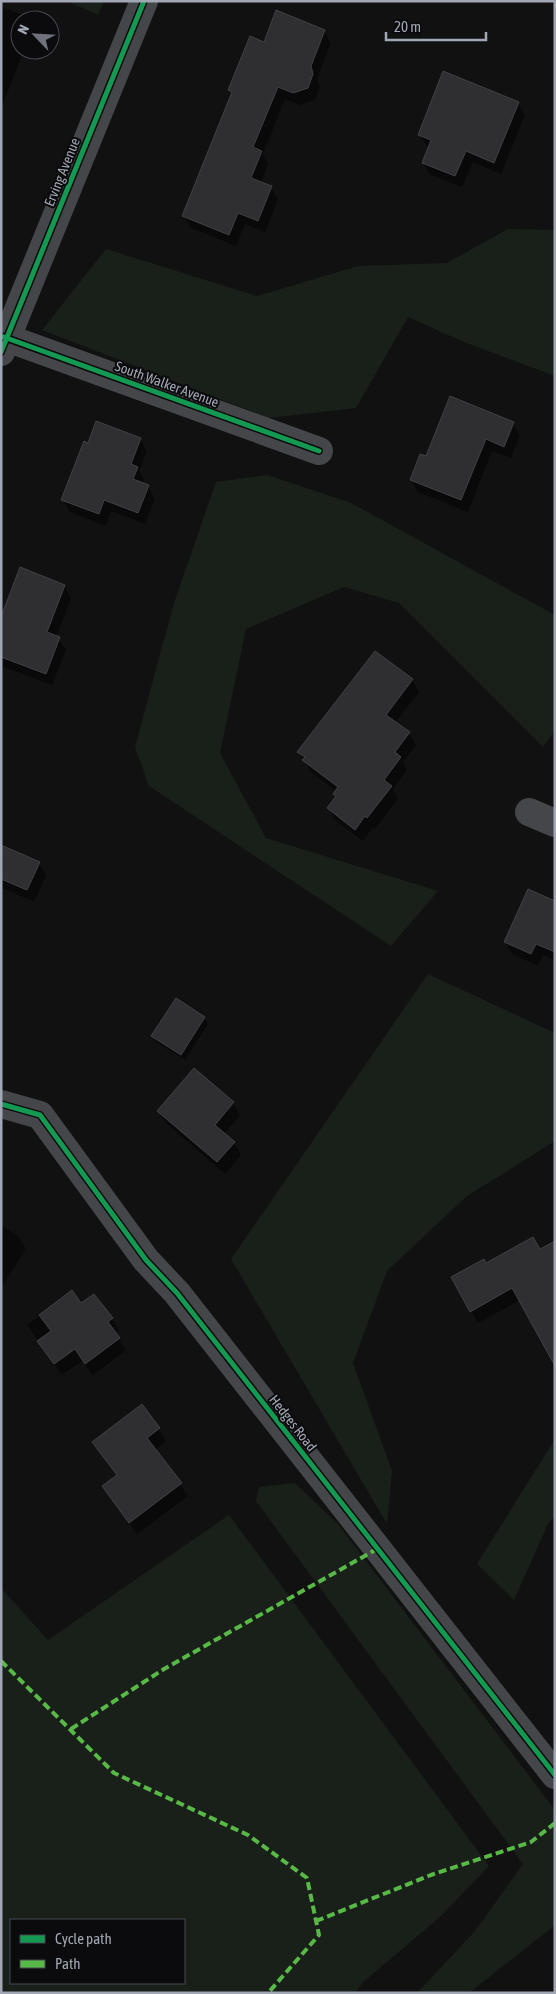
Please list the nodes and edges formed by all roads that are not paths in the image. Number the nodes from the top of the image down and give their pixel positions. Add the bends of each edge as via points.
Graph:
1 (144, 1) edge
2 (3, 342) edge
3 (319, 451) dead end
4 (529, 812) dead end
5 (555, 823) edge
6 (1, 1104) edge
7 (555, 1775) edge

1 - 2 street, Erving Avenue
2 - 3 street, South Walker Avenue
4 - 5 street
6 - 7 street, Hedges Road via 40,1115 146,1260 177,1293

